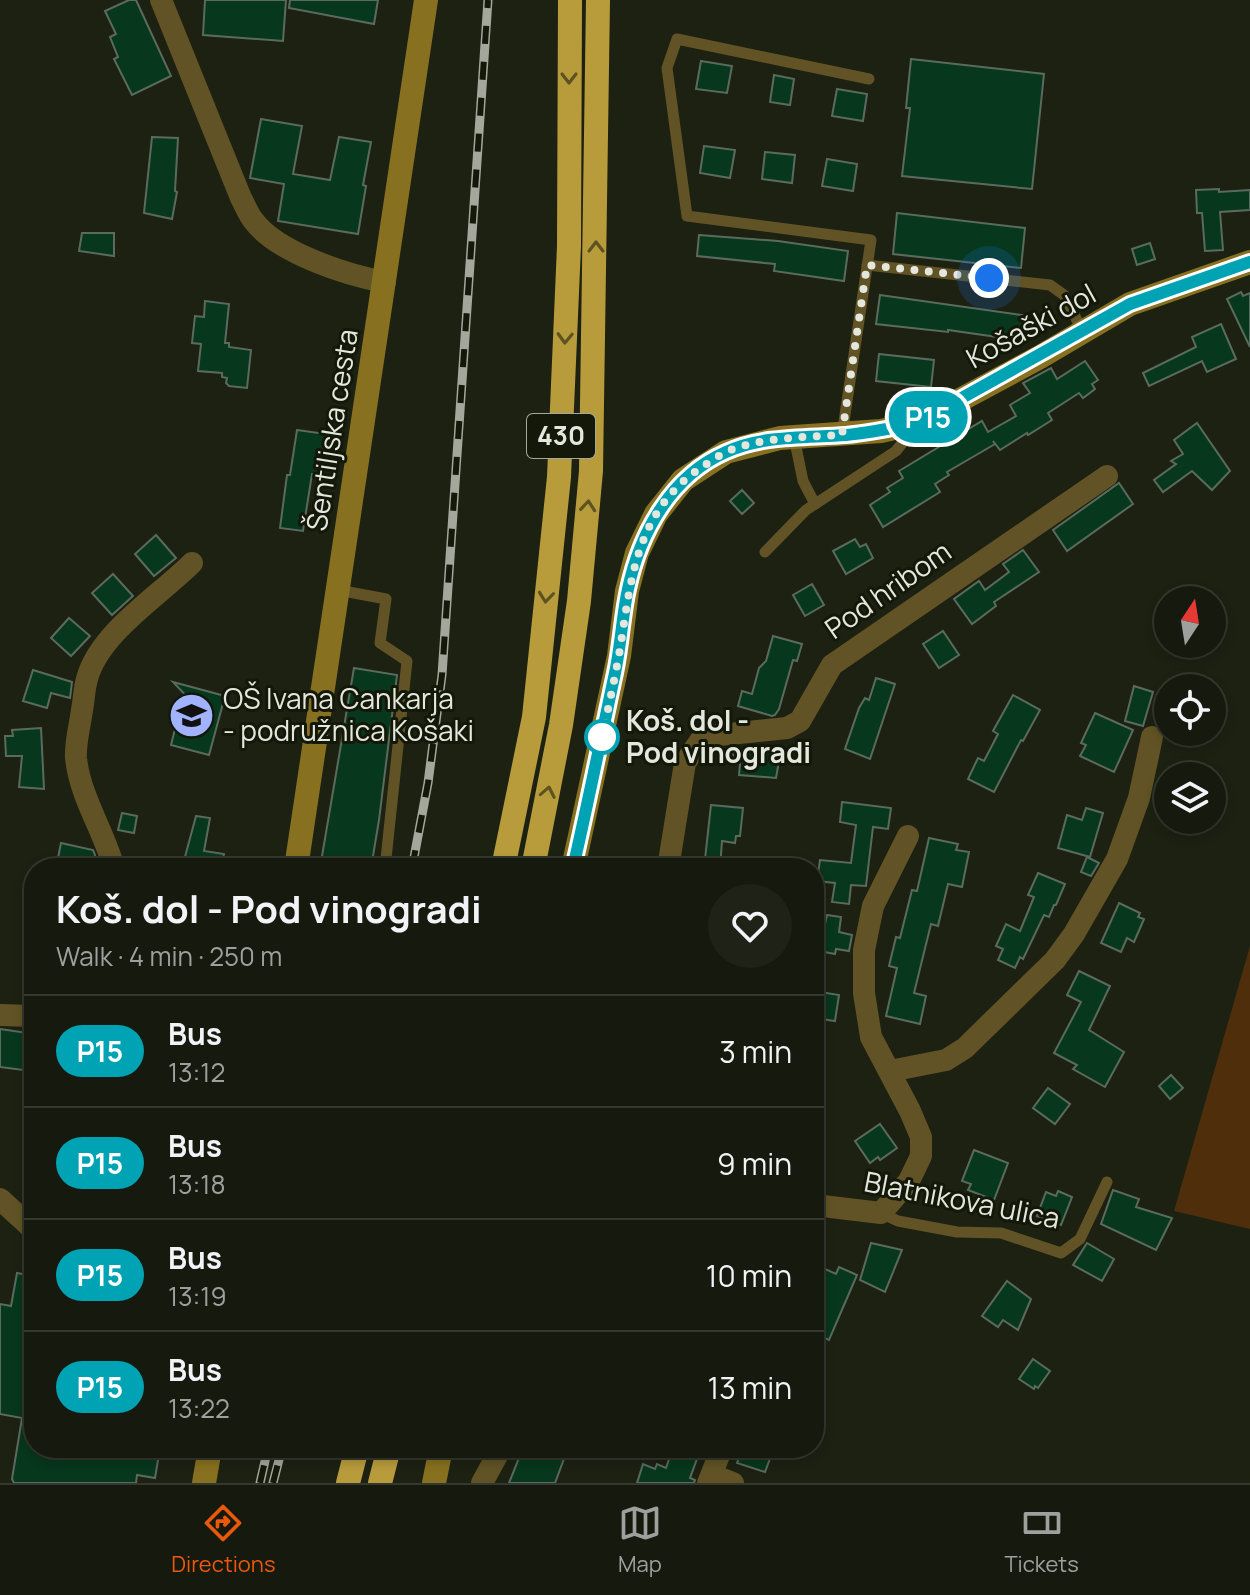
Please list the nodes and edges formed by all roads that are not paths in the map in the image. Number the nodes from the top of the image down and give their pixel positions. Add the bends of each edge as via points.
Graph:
1 (161, 0) edge
2 (426, 0) edge
3 (570, 0) edge
4 (598, 0) edge
5 (869, 79) dead end
6 (1250, 262) edge
7 (867, 265) junction
8 (385, 282) junction
9 (1083, 332) junction
10 (917, 423) junction
11 (842, 435) junction
12 (794, 437) junction
13 (1107, 476) dead end
14 (815, 504) junction
15 (765, 552) dead end
16 (192, 563) dead end
17 (338, 590) junction
18 (1152, 737) dead end
19 (908, 836) dead end
20 (111, 858) edge
21 (298, 858) edge
22 (386, 858) edge
23 (505, 858) edge
24 (535, 858) edge
25 (575, 858) edge
26 (670, 858) edge
27 (0, 1015) edge
28 (24, 1016) edge
29 (890, 1071) junction
30 (1107, 1182) dead end
31 (0, 1199) edge
32 (824, 1206) edge
33 (881, 1213) junction
34 (24, 1221) edge
35 (208, 1458) edge
36 (354, 1458) edge
37 (386, 1458) edge
38 (439, 1458) edge
39 (496, 1458) edge
40 (721, 1458) edge
41 (718, 1480) edge
42 (204, 1483) edge
43 (348, 1483) edge
44 (380, 1483) edge
45 (434, 1483) edge
46 (482, 1483) edge

1 - 8 street via 254,221 306,257
2 - 8 street, Šentiljska cesta
3 -> 23 highway, 430 via 569,246 559,477 534,717
24 -> 4 highway, 430 via 568,679 591,471
5 - 7 lane via 677,39 667,68 687,216 871,240
6 - 9 street, Košaški dol via 1130,304
7 - 9 lane via 1050,285 1064,295
7 - 11 lane
8 - 17 street, Šentiljska cesta
9 - 10 street, Košaški dol
10 - 11 street, Košaški dol
10 - 14 lane via 896,451
11 - 12 street, Košaški dol
12 - 14 lane via 803,481
12 - 25 street, Košaški dol via 726,452 683,480 656,514 637,553 627,591 619,656
13 - 26 street, Pod hribom via 832,665 795,725 700,741 685,763
14 - 15 lane
16 - 20 street via 120,627 87,678 76,758
17 - 21 street, Šentiljska cesta
17 - 22 lane via 386,599 380,643 407,661
18 - 29 street via 1139,798 1117,859 1055,960 965,1048 946,1060
19 - 29 street via 873,906 864,950 871,1037
27 - 28 street
29 - 33 street via 921,1137 921,1156 909,1181
30 - 33 lane, Blatnikova ulica via 1080,1239 1061,1253 1001,1233 957,1232
31 - 34 street
32 - 33 street, Blatnikova ulica
35 - 42 street
36 - 43 highway
37 - 44 highway
38 - 45 street
39 - 46 street
40 - 41 street

